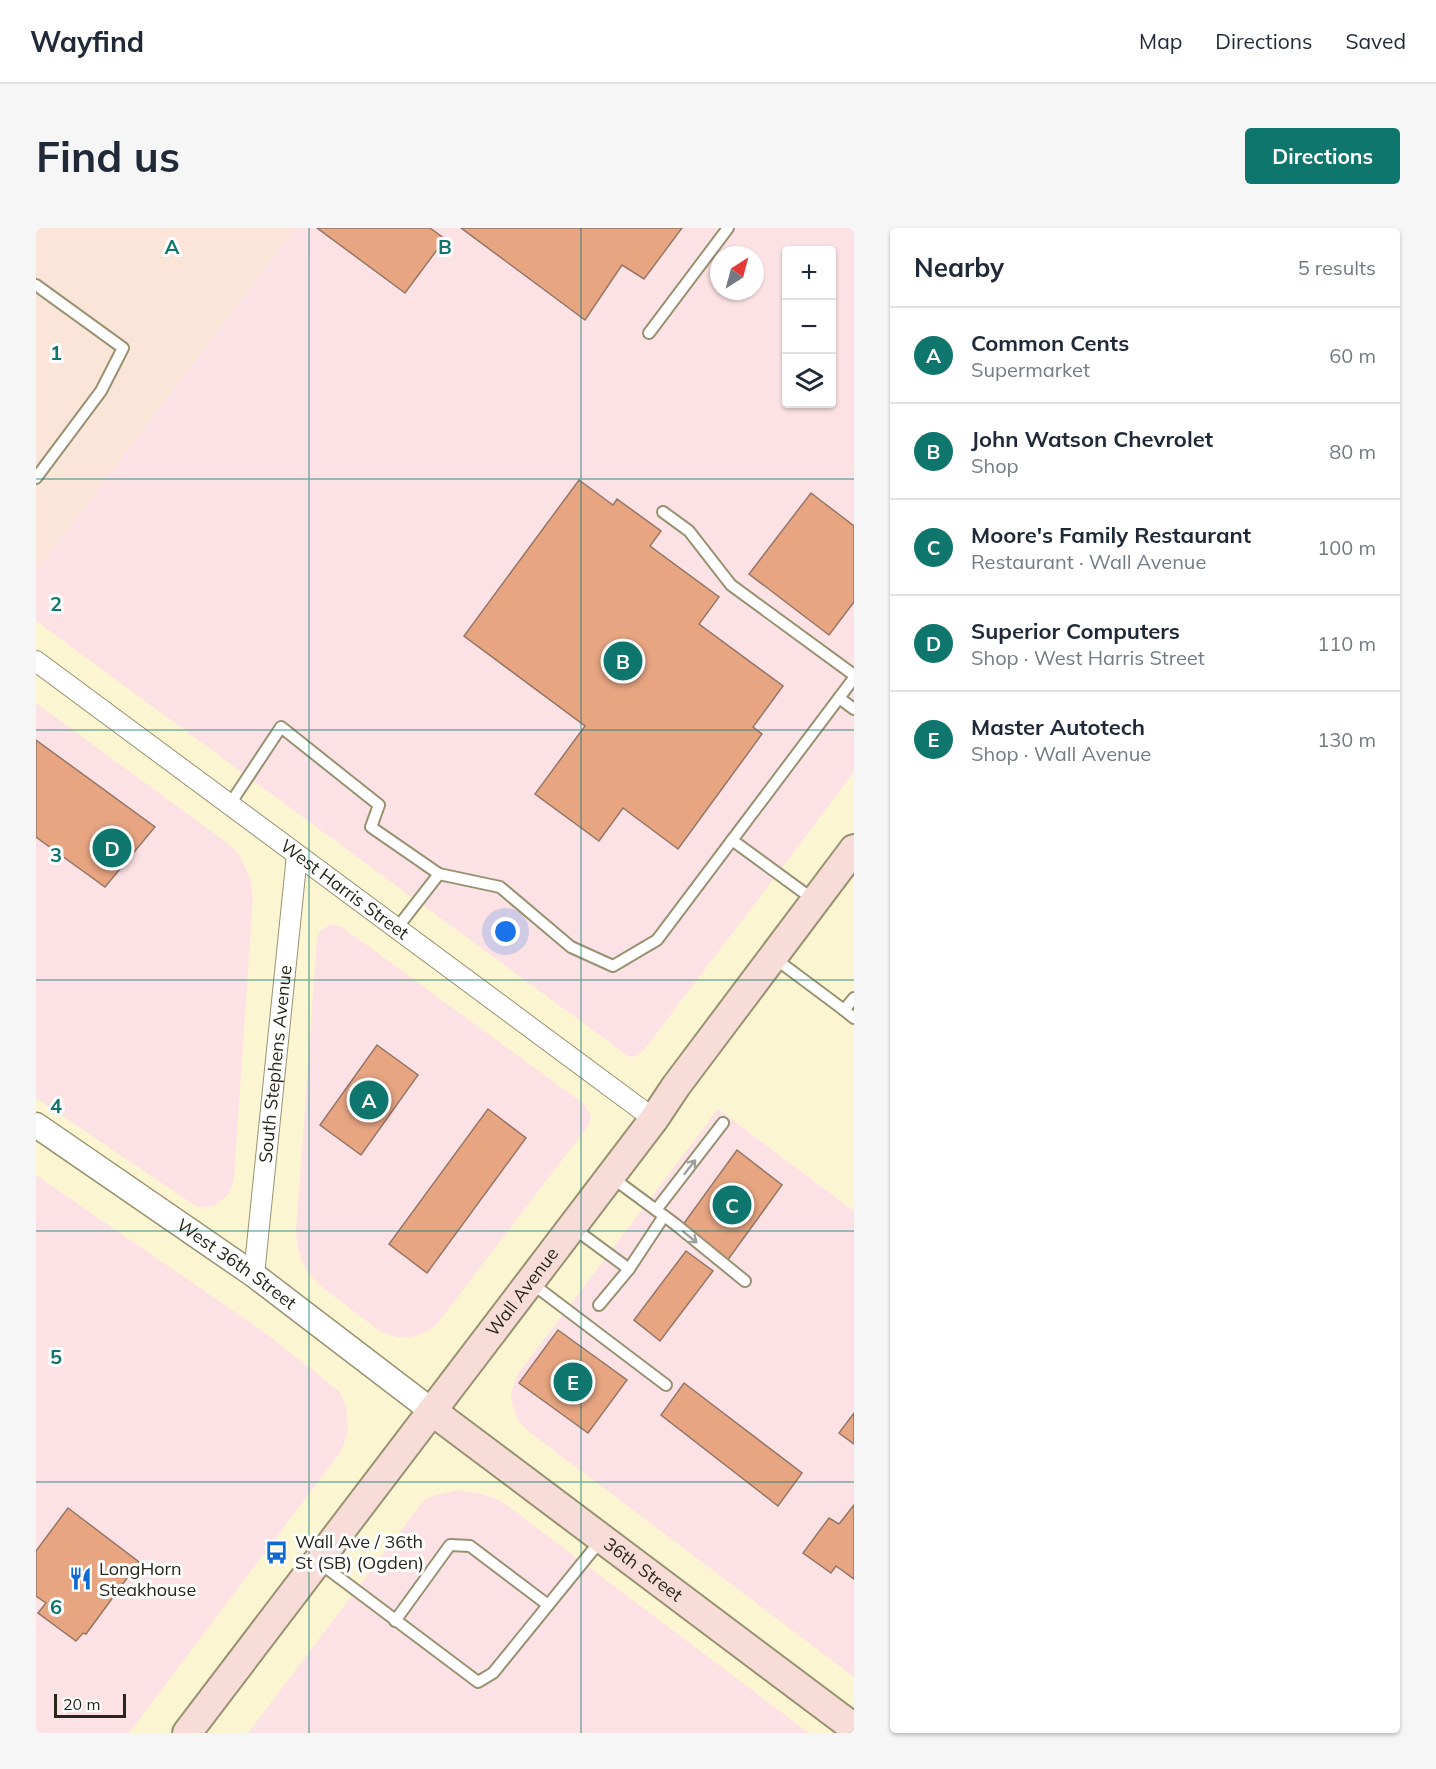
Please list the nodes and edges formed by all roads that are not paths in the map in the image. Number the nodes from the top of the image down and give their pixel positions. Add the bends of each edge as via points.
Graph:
1 (728, 228) edge
2 (36, 285) edge
3 (650, 333) dead end
4 (36, 478) edge
5 (663, 512) dead end
6 (36, 661) edge
7 (854, 677) edge
8 (839, 698) junction
9 (854, 709) edge
10 (230, 804) junction
11 (732, 840) junction
12 (854, 849) edge
13 (297, 855) junction
14 (439, 874) junction
15 (815, 901) junction
16 (397, 928) junction
17 (773, 957) junction
18 (854, 998) edge
19 (844, 1010) junction
20 (854, 1018) edge
21 (654, 1119) junction
22 (723, 1123) dead end
23 (36, 1125) edge
24 (610, 1176) junction
25 (660, 1213) junction
26 (572, 1227) junction
27 (629, 1269) junction
28 (255, 1275) junction
29 (745, 1281) dead end
30 (530, 1282) junction
31 (600, 1305) dead end
32 (666, 1385) dead end
33 (432, 1411) junction
34 (602, 1539) junction
35 (317, 1561) junction
36 (548, 1605) junction
37 (395, 1621) junction
38 (854, 1728) edge
39 (187, 1733) edge

1 - 3 lane
2 - 4 lane via 123,348 101,391
5 - 7 lane via 689,531 731,585
6 - 10 street, West Harris Street
7 - 8 lane
8 - 9 lane
8 - 11 lane
10 - 13 street, West Harris Street
10 - 14 lane via 282,727 379,806 371,826
11 - 14 lane via 657,940 613,966 571,947 500,887
11 - 15 lane
12 - 15 main road, Wall Avenue
13 - 16 street, West Harris Street
13 - 28 street, South Stephens Avenue
14 - 16 lane
15 - 17 main road, Wall Avenue
16 - 21 street, West Harris Street
17 - 19 lane
17 - 21 main road, Wall Avenue
18 - 19 lane
19 - 20 lane
21 - 24 main road, Wall Avenue
25 -> 22 lane
23 - 28 street, West 36th Street
24 - 25 lane
24 - 26 main road, Wall Avenue
25 - 27 lane
25 -> 29 lane
26 - 27 lane
26 - 30 main road, Wall Avenue
27 - 31 lane
28 - 33 street, West 36th Street
30 - 32 lane
30 - 33 main road, Wall Avenue
33 - 34 main road, 36th Street
33 - 35 main road, Wall Avenue
34 - 36 lane
34 - 38 main road, 36th Street
35 - 37 lane
35 - 39 main road, Wall Avenue
36 - 37 lane via 493,1673 478,1682
36 - 37 lane via 470,1546 450,1545

